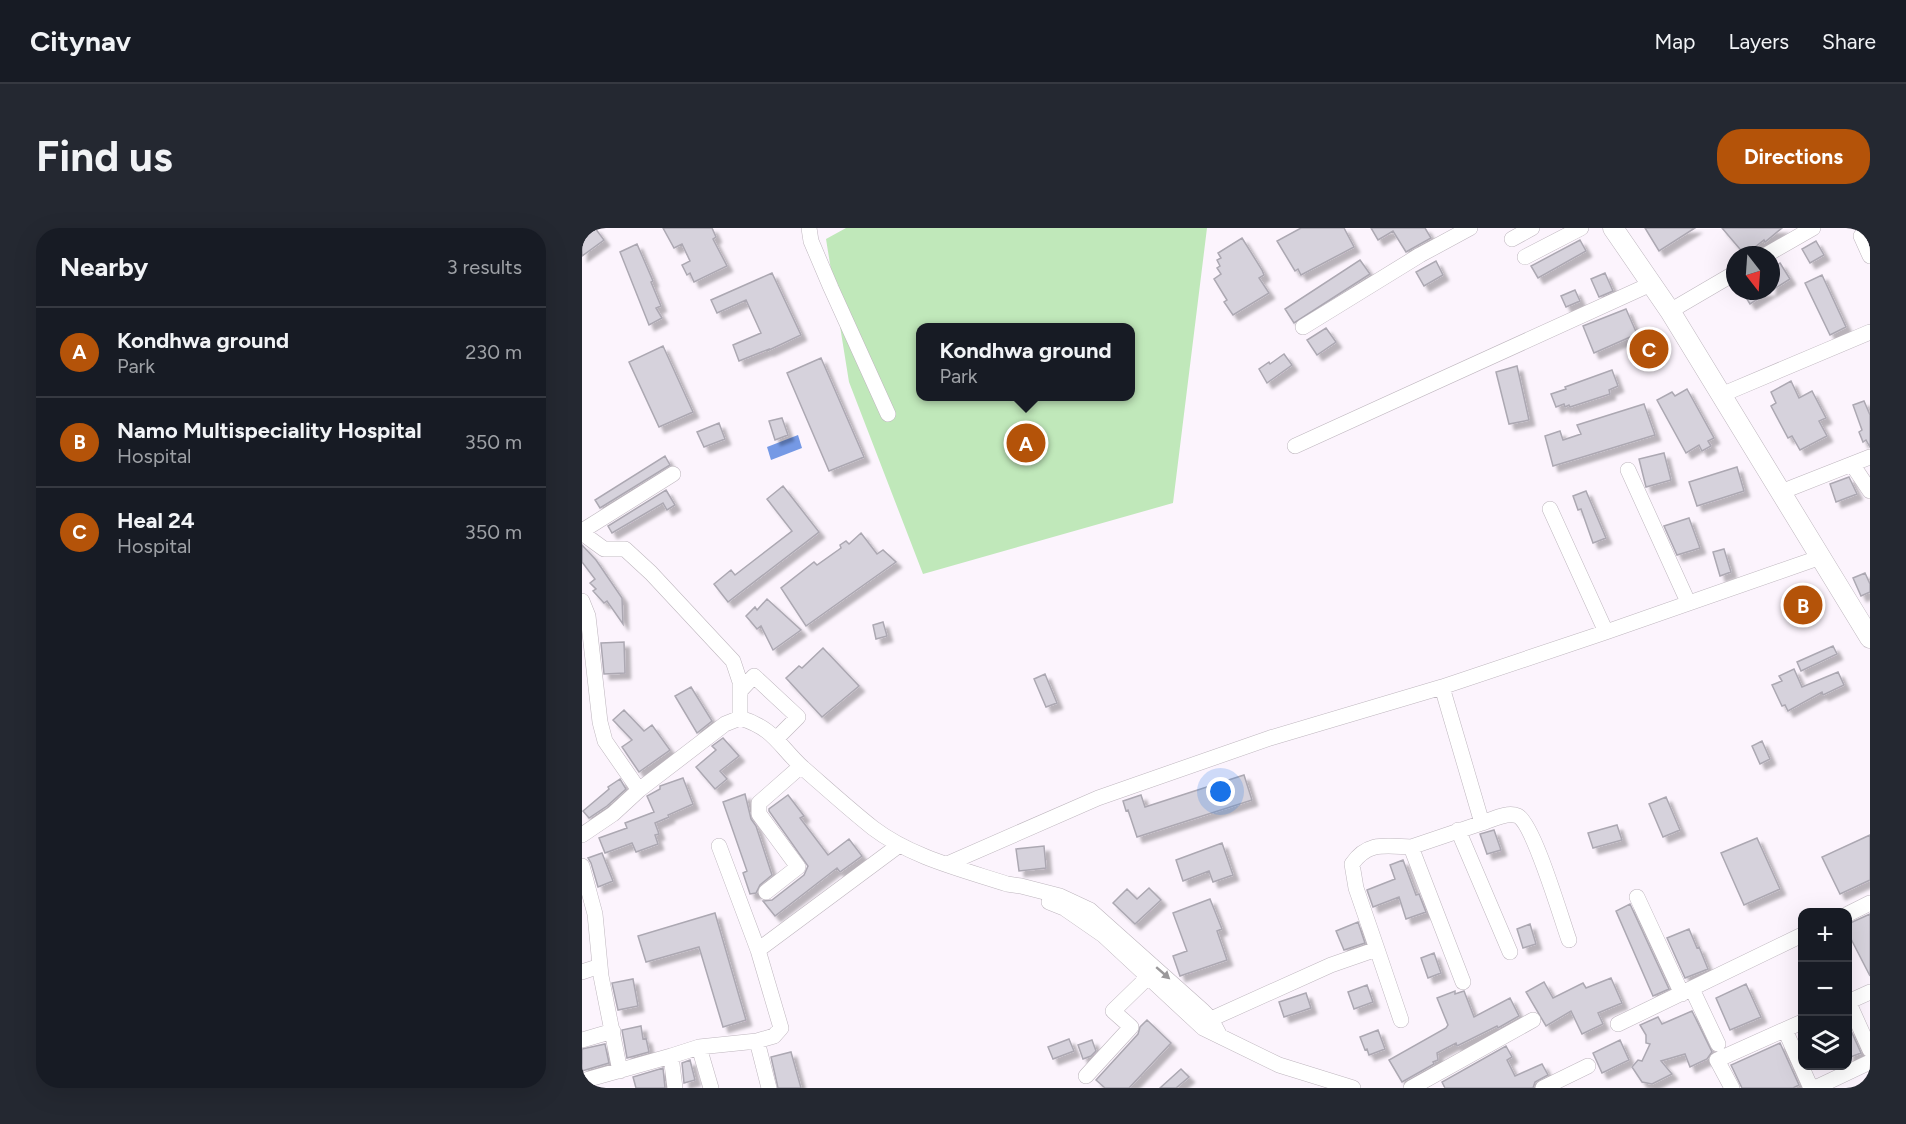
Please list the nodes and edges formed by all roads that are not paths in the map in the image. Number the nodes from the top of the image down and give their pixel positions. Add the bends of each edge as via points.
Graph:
1 (809, 228) edge
2 (1470, 228) edge
3 (1532, 228) edge
4 (1581, 228) edge
5 (1613, 228) edge
6 (1813, 228) edge
7 (1861, 236) dead end
8 (1512, 239) dead end
9 (1780, 247) edge
10 (1870, 256) edge
11 (1525, 257) dead end
12 (1726, 278) edge
13 (1651, 284) junction
14 (1670, 311) junction
15 (1303, 327) dead end
16 (1870, 332) edge
17 (1721, 395) junction
18 (888, 414) dead end
19 (1295, 446) dead end
20 (1870, 457) edge
21 (1852, 464) junction
22 (1628, 470) dead end
23 (673, 474) dead end
24 (1870, 491) edge
25 (1781, 492) junction
26 (1550, 509) dead end
27 (582, 532) edge
28 (1821, 557) junction
29 (1688, 602) junction
30 (583, 607) edge
31 (1863, 613) edge
32 (1606, 632) junction
33 (1870, 638) edge
34 (1442, 687) junction
35 (740, 690) junction
36 (740, 718) junction
37 (777, 738) junction
38 (801, 766) junction
39 (639, 790) junction
40 (1482, 823) junction
41 (1458, 830) junction
42 (582, 835) edge
43 (719, 846) dead end
44 (898, 846) junction
45 (1411, 847) junction
46 (946, 864) junction
47 (582, 867) edge
48 (1007, 884) junction
49 (766, 892) dead end
50 (1637, 897) dead end
51 (1870, 903) edge
52 (1852, 912) edge
53 (1798, 937) edge
54 (1569, 940) dead end
55 (1377, 949) junction
56 (758, 950) junction
57 (1510, 952) dead end
58 (600, 966) junction
59 (582, 972) edge
60 (1148, 977) junction
61 (1463, 982) dead end
62 (1687, 991) junction
63 (1870, 992) edge
64 (1852, 1000) edge
65 (1852, 1011) edge
66 (1401, 1020) dead end
67 (1533, 1020) dead end
68 (1207, 1024) junction
69 (1618, 1024) dead end
70 (1798, 1024) edge
71 (1785, 1030) junction
72 (613, 1031) junction
73 (582, 1040) edge
74 (757, 1041) junction
75 (1718, 1044) dead end
76 (699, 1047) junction
77 (1870, 1050) edge
78 (671, 1056) junction
79 (1870, 1062) edge
80 (1588, 1066) dead end
81 (620, 1071) junction
82 (1086, 1076) dead end
83 (590, 1083) edge
84 (675, 1088) edge
85 (711, 1088) edge
86 (770, 1088) edge
87 (1353, 1088) edge
88 (1411, 1088) edge
89 (1543, 1088) edge
90 (1732, 1088) edge
91 (1813, 1088) edge

1 - 18 street via 811,241
2 - 15 street
3 - 8 street
4 - 11 street
5 - 13 main road
6 - 9 street
7 - 10 street
12 - 14 street
13 - 14 main road
13 - 19 street
14 - 17 main road
16 - 17 street
17 - 25 main road
20 - 21 street
21 - 24 street
21 - 25 street
22 - 29 street
23 - 27 street
25 - 28 main road
26 - 32 street
27 - 35 street via 604,549 625,549 651,573 733,662
28 - 29 street
28 - 31 main road
29 - 32 street
30 - 39 street via 605,741
31 - 33 main road
32 - 34 street
34 - 40 street
34 - 46 street via 1270,738 1098,798
35 - 36 street
35 - 37 street via 754,676 798,717
36 - 37 street
36 - 39 street via 725,724
37 - 38 street
38 - 44 street
38 - 49 street via 759,803 759,814 798,867
39 - 42 street
40 - 41 street
40 - 54 street via 1512,815 1525,823
41 - 45 street
41 - 57 street
43 - 56 street
44 - 46 street
44 - 56 street
45 - 55 street via 1371,847 1352,864 1354,882
45 - 61 street
46 - 48 street
47 - 58 street via 595,914
48 - 60 street via 1018,893 1064,908 1103,934
48 -> 68 street via 1060,896 1090,910 1176,984
50 - 62 street
51 - 52 street
53 - 62 street
55 - 66 street
55 - 68 street via 1330,965
56 - 74 street via 782,1028 774,1036
58 - 59 street
58 - 72 street
60 - 68 street
60 - 82 street via 1113,1011 1131,1027
62 - 69 street
62 - 75 street
63 - 64 street
65 - 77 street
67 - 88 street
68 - 87 street via 1220,1036 1279,1065
70 - 71 street
71 - 90 street via 1717,1060
71 - 91 street
72 - 73 street
72 - 81 street
74 - 76 street
74 - 86 street
76 - 78 street
76 - 85 street
78 - 81 street
78 - 84 street
79 - 91 street
80 - 89 street
81 - 83 street

